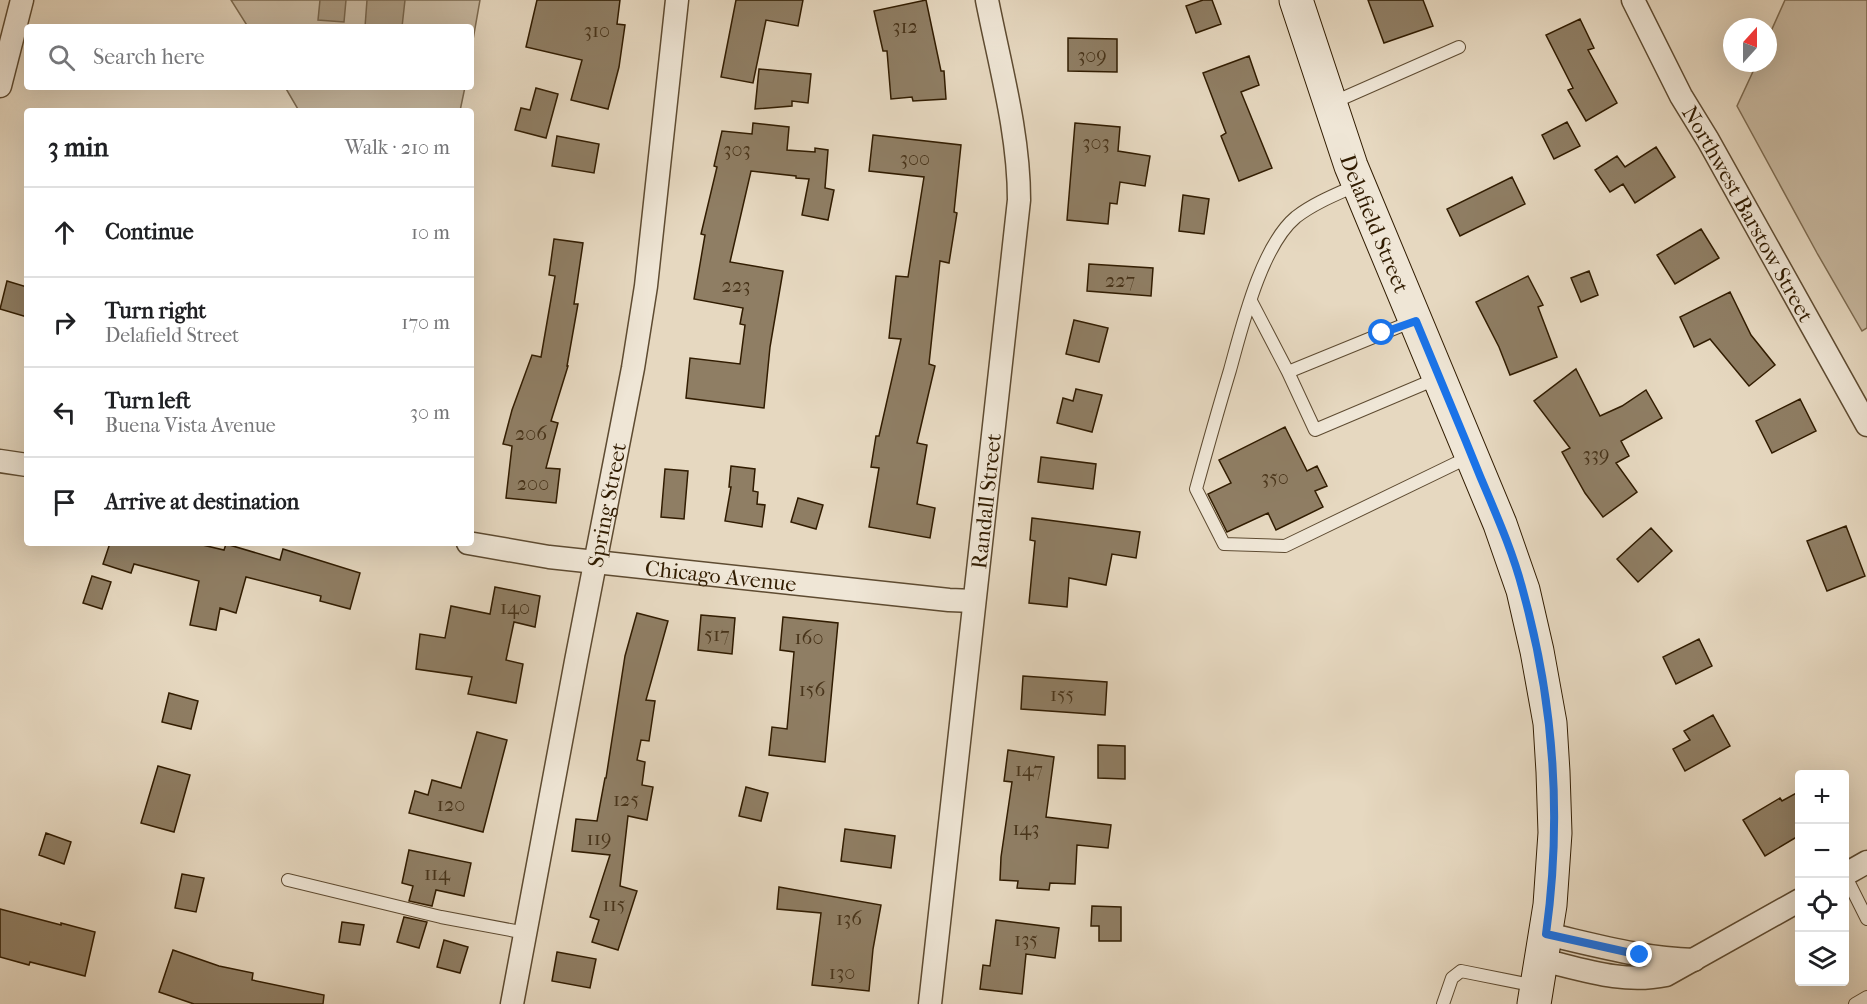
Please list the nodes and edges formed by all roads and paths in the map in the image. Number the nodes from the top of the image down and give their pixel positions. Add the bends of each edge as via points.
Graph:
1 (22, 0) edge
2 (676, 0) edge
3 (987, 0) edge
4 (1296, 0) edge
5 (1633, 0) edge
6 (1460, 47) dead end
7 (2, 72) edge
8 (1331, 103) junction
9 (1359, 184) junction
10 (1251, 301) junction
11 (1416, 321) junction
12 (1287, 372) junction
13 (1439, 377) junction
14 (1867, 425) edge
15 (1472, 456) junction
16 (0, 461) edge
17 (24, 465) edge
18 (474, 544) edge
19 (595, 562) junction
20 (974, 601) junction
21 (1867, 862) edge
22 (1849, 872) edge
23 (1847, 878) edge
24 (288, 880) dead end
25 (1795, 903) edge
26 (1867, 919) edge
27 (526, 933) junction
28 (1540, 971) edge
29 (1867, 997) edge
30 (512, 1004) edge
31 (930, 1004) edge
32 (1443, 1004) edge
33 (1855, 1004) edge

1 - 7 street
2 - 19 street, Spring Street via 646,286
3 - 20 street, Randall Street via 1015,141 1019,200
4 - 8 main road, Delafield Street
5 - 14 street, Northwest Barstow Street via 1681,96
6 - 8 lane
8 - 9 main road, Delafield Street
9 - 10 lane via 1296,218 1276,241
9 - 11 main road, Delafield Street
10 - 12 lane
10 - 15 lane via 1196,489 1224,544 1285,546
11 - 12 lane
11 - 13 main road, Delafield Street
12 - 13 lane via 1315,430
13 - 15 main road, Delafield Street
15 - 28 main road, Delafield Street via 1523,590 1550,723 1555,833
16 - 17 street
18 - 19 street, Chicago Avenue
19 - 20 street, Chicago Avenue
19 - 27 street, Spring Street
20 - 31 street, Randall Street
21 - 22 street
23 - 26 lane
24 - 27 lane
25 - 28 street via 1666,975 1646,980
27 - 30 street, Spring Street
28 - 32 lane via 1461,971 1452,978
29 - 33 lane

